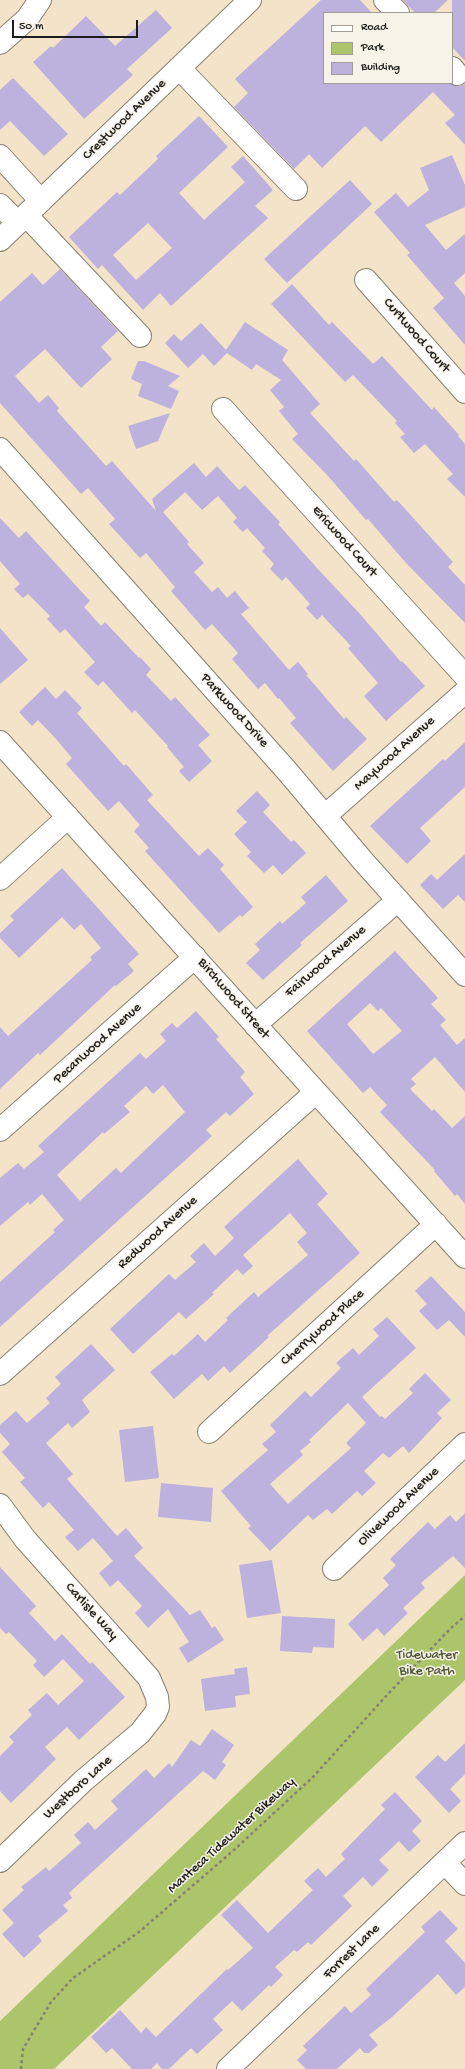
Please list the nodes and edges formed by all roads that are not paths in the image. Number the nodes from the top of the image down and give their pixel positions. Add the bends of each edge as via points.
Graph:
1 (250, 0) edge
2 (385, 0) edge
3 (37, 5) edge
4 (397, 12) edge
5 (0, 43) edge
6 (179, 68) junction
7 (0, 156) edge
8 (296, 189) dead end
9 (0, 204) edge
10 (28, 213) junction
11 (0, 240) edge
12 (366, 280) dead end
13 (140, 336) dead end
14 (465, 392) edge
15 (223, 409) dead end
16 (0, 449) edge
17 (465, 676) edge
18 (465, 692) edge
19 (0, 742) edge
20 (325, 816) junction
21 (68, 817) junction
22 (0, 879) edge
23 (398, 900) junction
24 (195, 957) junction
25 (461, 963) edge
26 (255, 1025) junction
27 (316, 1092) junction
28 (0, 1130) edge
29 (436, 1224) junction
30 (465, 1257) edge
31 (0, 1374) edge
32 (209, 1432) dead end
33 (465, 1444) edge
34 (0, 1505) edge
35 (334, 1569) dead end
36 (147, 1725) joint
37 (465, 1843) edge
38 (5, 1856) edge
39 (445, 1863) junction
40 (465, 1884) edge
41 (233, 2064) edge

1 - 6 street, Crestwood Avenue
2 - 4 street
3 - 5 street via 27,19
6 - 8 street
6 - 10 street, Crestwood Avenue
7 - 10 street
9 - 10 street
10 - 11 street, Crestwood Avenue
10 - 13 street
12 - 14 street, Curtwood Court
15 - 17 street, Ericwood Court
16 - 20 street, Parkwood Drive
18 - 20 street, Maywood Avenue
19 - 21 street, Birchwood Street
20 - 23 street, Parkwood Drive
21 - 22 street
21 - 24 street, Birchwood Street
23 - 25 street, Parkwood Drive
23 - 26 street, Fairwood Avenue
24 - 26 street, Birchwood Street
24 - 28 street, Pecanwood Avenue
26 - 27 street, Birchwood Street
27 - 29 street, Birchwood Street
27 - 31 street, Redwood Avenue
29 - 30 street, Birchwood Street
29 - 32 street, Cherrywood Place
33 - 35 street, Olivewood Avenue
34 - 36 street, Carlisle Way via 26,1539 149,1678 154,1686 158,1707
36 - 38 street, Westboro Lane via 83,1781
37 - 39 street, Forrest Lane
39 - 40 street
39 - 41 street, Forrest Lane

